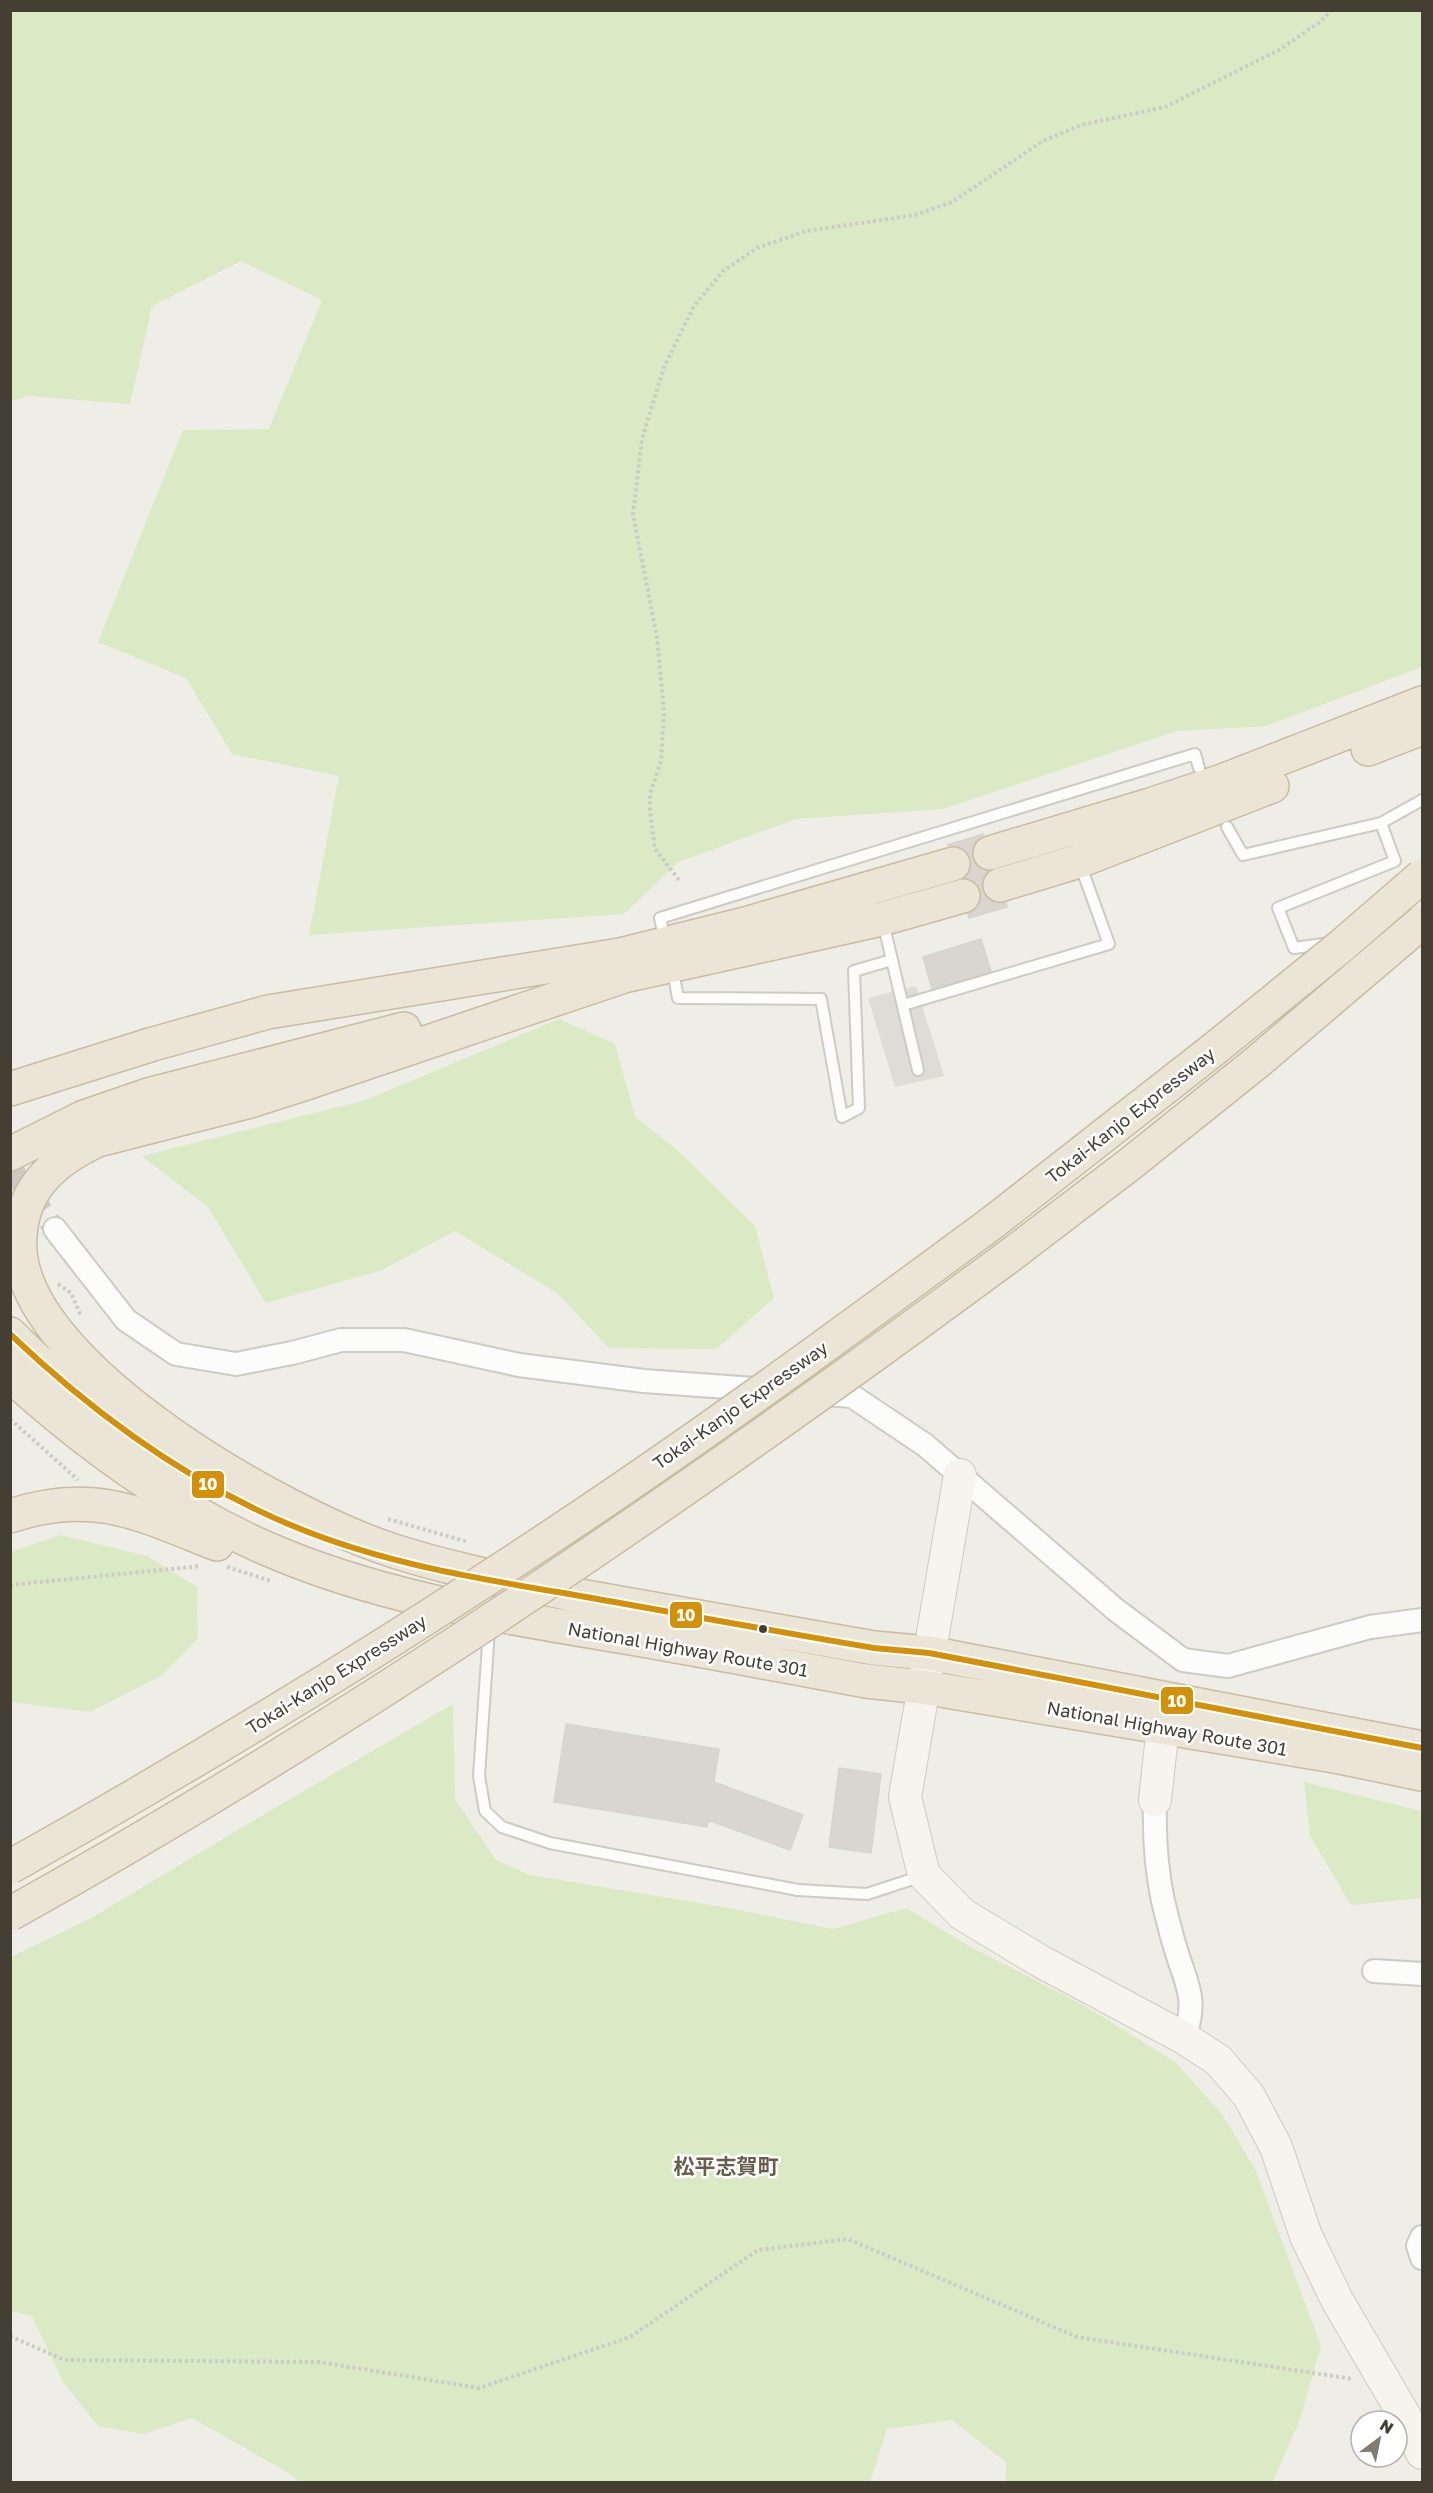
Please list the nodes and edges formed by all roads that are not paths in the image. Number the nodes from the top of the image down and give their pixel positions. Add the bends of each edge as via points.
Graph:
1 (1422, 703) edge
2 (1422, 728) edge
3 (1199, 768) dead end
4 (1422, 800) edge
5 (1382, 823) junction
6 (1227, 827) dead end
7 (990, 853) dead end
8 (1079, 861) junction
9 (953, 864) dead end
10 (1422, 876) edge
11 (1000, 885) dead end
12 (963, 896) dead end
13 (878, 903) junction
14 (1422, 922) edge
15 (662, 927) dead end
16 (1422, 929) edge
17 (1388, 934) dead end
18 (1364, 937) dead end
19 (892, 960) junction
20 (622, 965) junction
21 (675, 982) dead end
22 (903, 1005) junction
23 (918, 1070) dead end
24 (10, 1089) edge
25 (10, 1130) edge
26 (10, 1154) edge
27 (55, 1229) tunnel mouth
28 (10, 1334) edge
29 (10, 1376) edge
30 (960, 1474) junction
31 (10, 1516) edge
32 (589, 1598) junction
33 (433, 1604) junction
34 (490, 1614) junction
35 (1422, 1620) edge
36 (929, 1653) junction
37 (922, 1687) junction
38 (1163, 1727) junction
39 (1422, 1748) edge
40 (1422, 1774) edge
41 (1155, 1800) joint
42 (10, 1867) edge
43 (924, 1875) junction
44 (10, 1914) edge
45 (1374, 1971) dead end
46 (1422, 1974) edge
47 (1184, 2038) junction
48 (1422, 2237) edge
49 (1422, 2258) edge
50 (1422, 2453) edge

1 - 7 highway via 1202,788
2 - 8 highway
3 - 15 lane via 1194,754 660,918
4 - 5 lane
5 - 6 lane via 1243,855
5 - 18 lane via 1395,861 1278,908 1294,948
8 - 11 highway
8 - 22 lane via 1109,944
9 - 13 highway
10 - 42 highway, Tokai-Kanjo Expressway, bridge via 1213,1050 992,1223 566,1527 243,1733
12 - 13 highway
13 - 19 lane
13 - 20 highway
14 - 44 highway, Tokai-Kanjo Expressway, bridge via 1130,1164 746,1448 589,1556 268,1763
16 - 17 lane
19 - 21 lane via 854,971 859,1108 842,1117 821,999 678,998
19 - 22 lane
20 - 24 highway via 268,1012
20 - 25 highway via 144,1074 69,1100
20 - 26 highway via 148,1095 84,1117
20 - 32 highway via 303,1084 98,1140 74,1151 55,1164 30,1198 22,1219 20,1242 27,1284 69,1346 152,1419 217,1465 311,1517 390,1550
22 - 23 lane
27 - 30 street via 126,1320 176,1354 236,1364 341,1340 404,1340 519,1365 644,1381 852,1396 925,1445
28 - 32 highway, National Highway Route 301 via 121,1428 195,1476 317,1536 404,1563
29 - 33 highway, National Highway Route 301 via 127,1471 216,1524 315,1568
30 - 35 street via 1116,1610 1183,1660 1228,1666 1370,1627
30 - 36 street
31 - 33 highway via 50,1505 100,1504 136,1513 306,1575
32 - 36 highway, National Highway Route 301 via 874,1648
33 - 34 highway, National Highway Route 301
34 - 37 highway, National Highway Route 301 via 866,1682
34 - 43 lane via 478,1776 485,1810 502,1827 550,1843 798,1890 867,1894
36 - 37 street
36 - 39 highway, National Highway Route 301
37 - 38 highway, National Highway Route 301
37 - 43 street via 905,1797
38 - 40 highway, National Highway Route 301
38 - 41 street
41 - 47 street via 1154,1835 1163,1900 1190,1987 1191,2019
43 - 47 street via 962,1914
45 - 46 street
47 - 50 street via 1218,2060 1249,2096 1276,2147 1306,2236 1337,2300 1410,2425
48 - 49 street via 1418,2246

